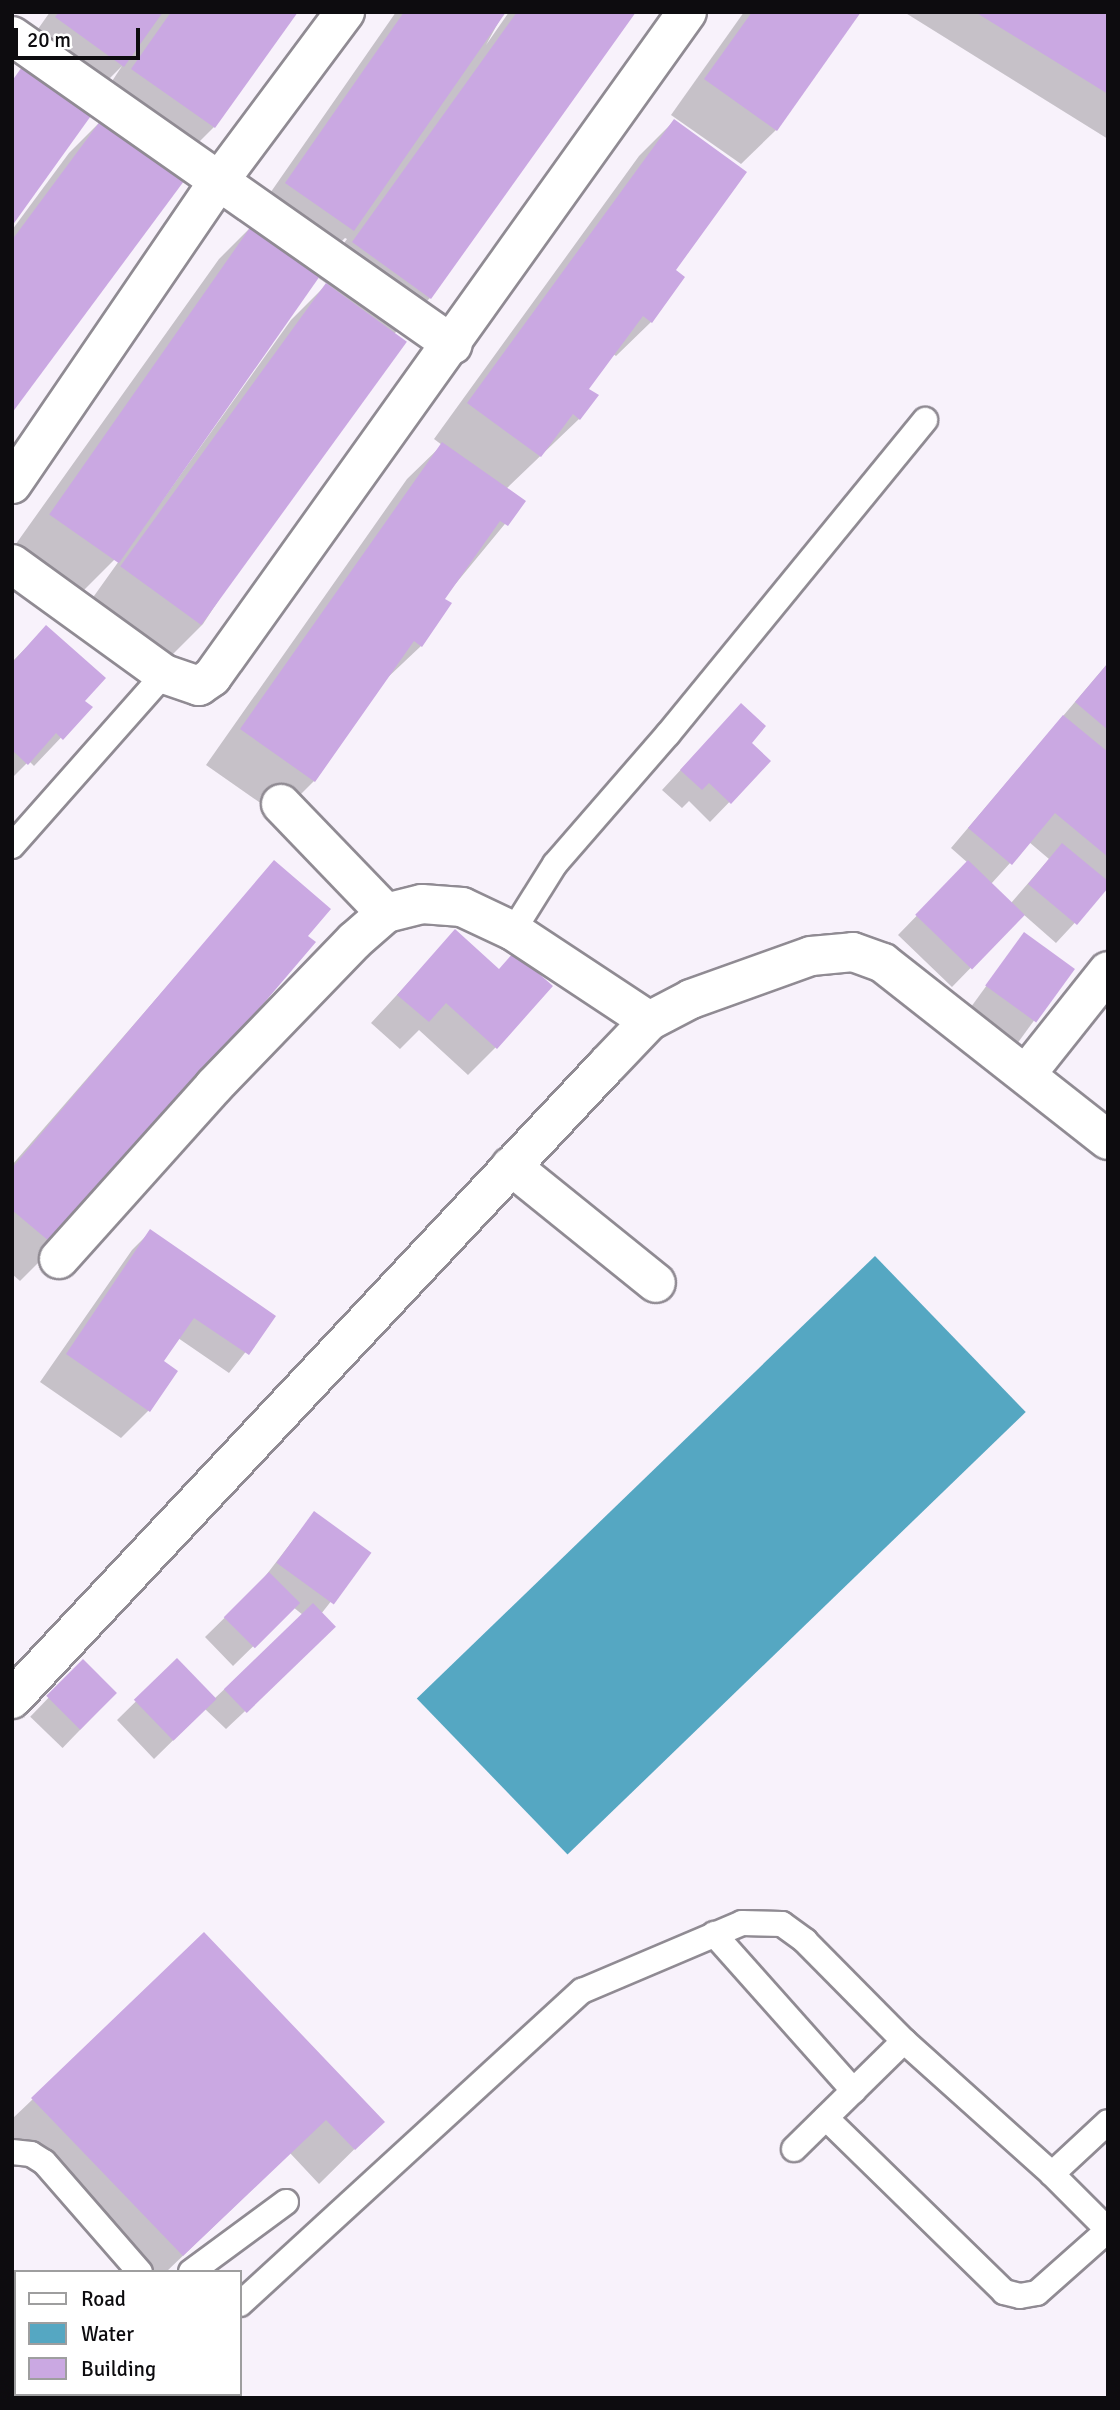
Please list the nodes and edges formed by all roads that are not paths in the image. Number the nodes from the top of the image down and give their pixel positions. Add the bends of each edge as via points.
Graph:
1 (345, 12) edge
2 (687, 12) edge
3 (12, 36) edge
4 (219, 181) junction
5 (453, 345) junction
6 (925, 419) dead end
7 (12, 484) edge
8 (12, 564) edge
9 (164, 674) junction
10 (281, 804) dead end
11 (12, 846) edge
12 (386, 914) junction
13 (513, 931) junction
14 (1108, 971) edge
15 (649, 1021) junction
16 (1027, 1073) junction
17 (1108, 1140) edge
18 (511, 1166) junction
19 (59, 1259) dead end
20 (656, 1283) dead end
21 (12, 1699) edge
22 (714, 1934) junction
23 (904, 2041) junction
24 (854, 2091) junction
25 (826, 2118) junction
26 (1108, 2122) edge
27 (794, 2149) dead end
28 (12, 2152) edge
29 (1052, 2174) junction
30 (286, 2202) dead end
31 (1108, 2230) edge
32 (138, 2270) edge
33 (194, 2270) edge
34 (242, 2302) edge

1 - 4 street
2 - 5 street
3 - 4 street
4 - 5 street
4 - 7 street
5 - 9 street via 212,677 198,686
6 - 13 lane via 668,734 555,864
8 - 9 street
9 - 11 lane
10 - 12 street
12 - 13 street via 422,904 462,907
12 - 19 street via 354,941 214,1086
13 - 15 street
14 - 16 street
15 - 16 street via 691,999 811,956 853,952 883,963
15 - 18 street
16 - 17 street
18 - 20 street
18 - 21 street
22 - 23 lane via 742,1923 782,1924 805,1941
22 - 24 lane
22 - 34 lane via 582,1991
23 - 24 lane
23 - 29 lane
24 - 25 lane
25 - 27 lane
25 - 31 lane via 1004,2292 1020,2296 1037,2293
26 - 29 lane
28 - 32 lane via 44,2162
29 - 31 lane
30 - 33 lane

